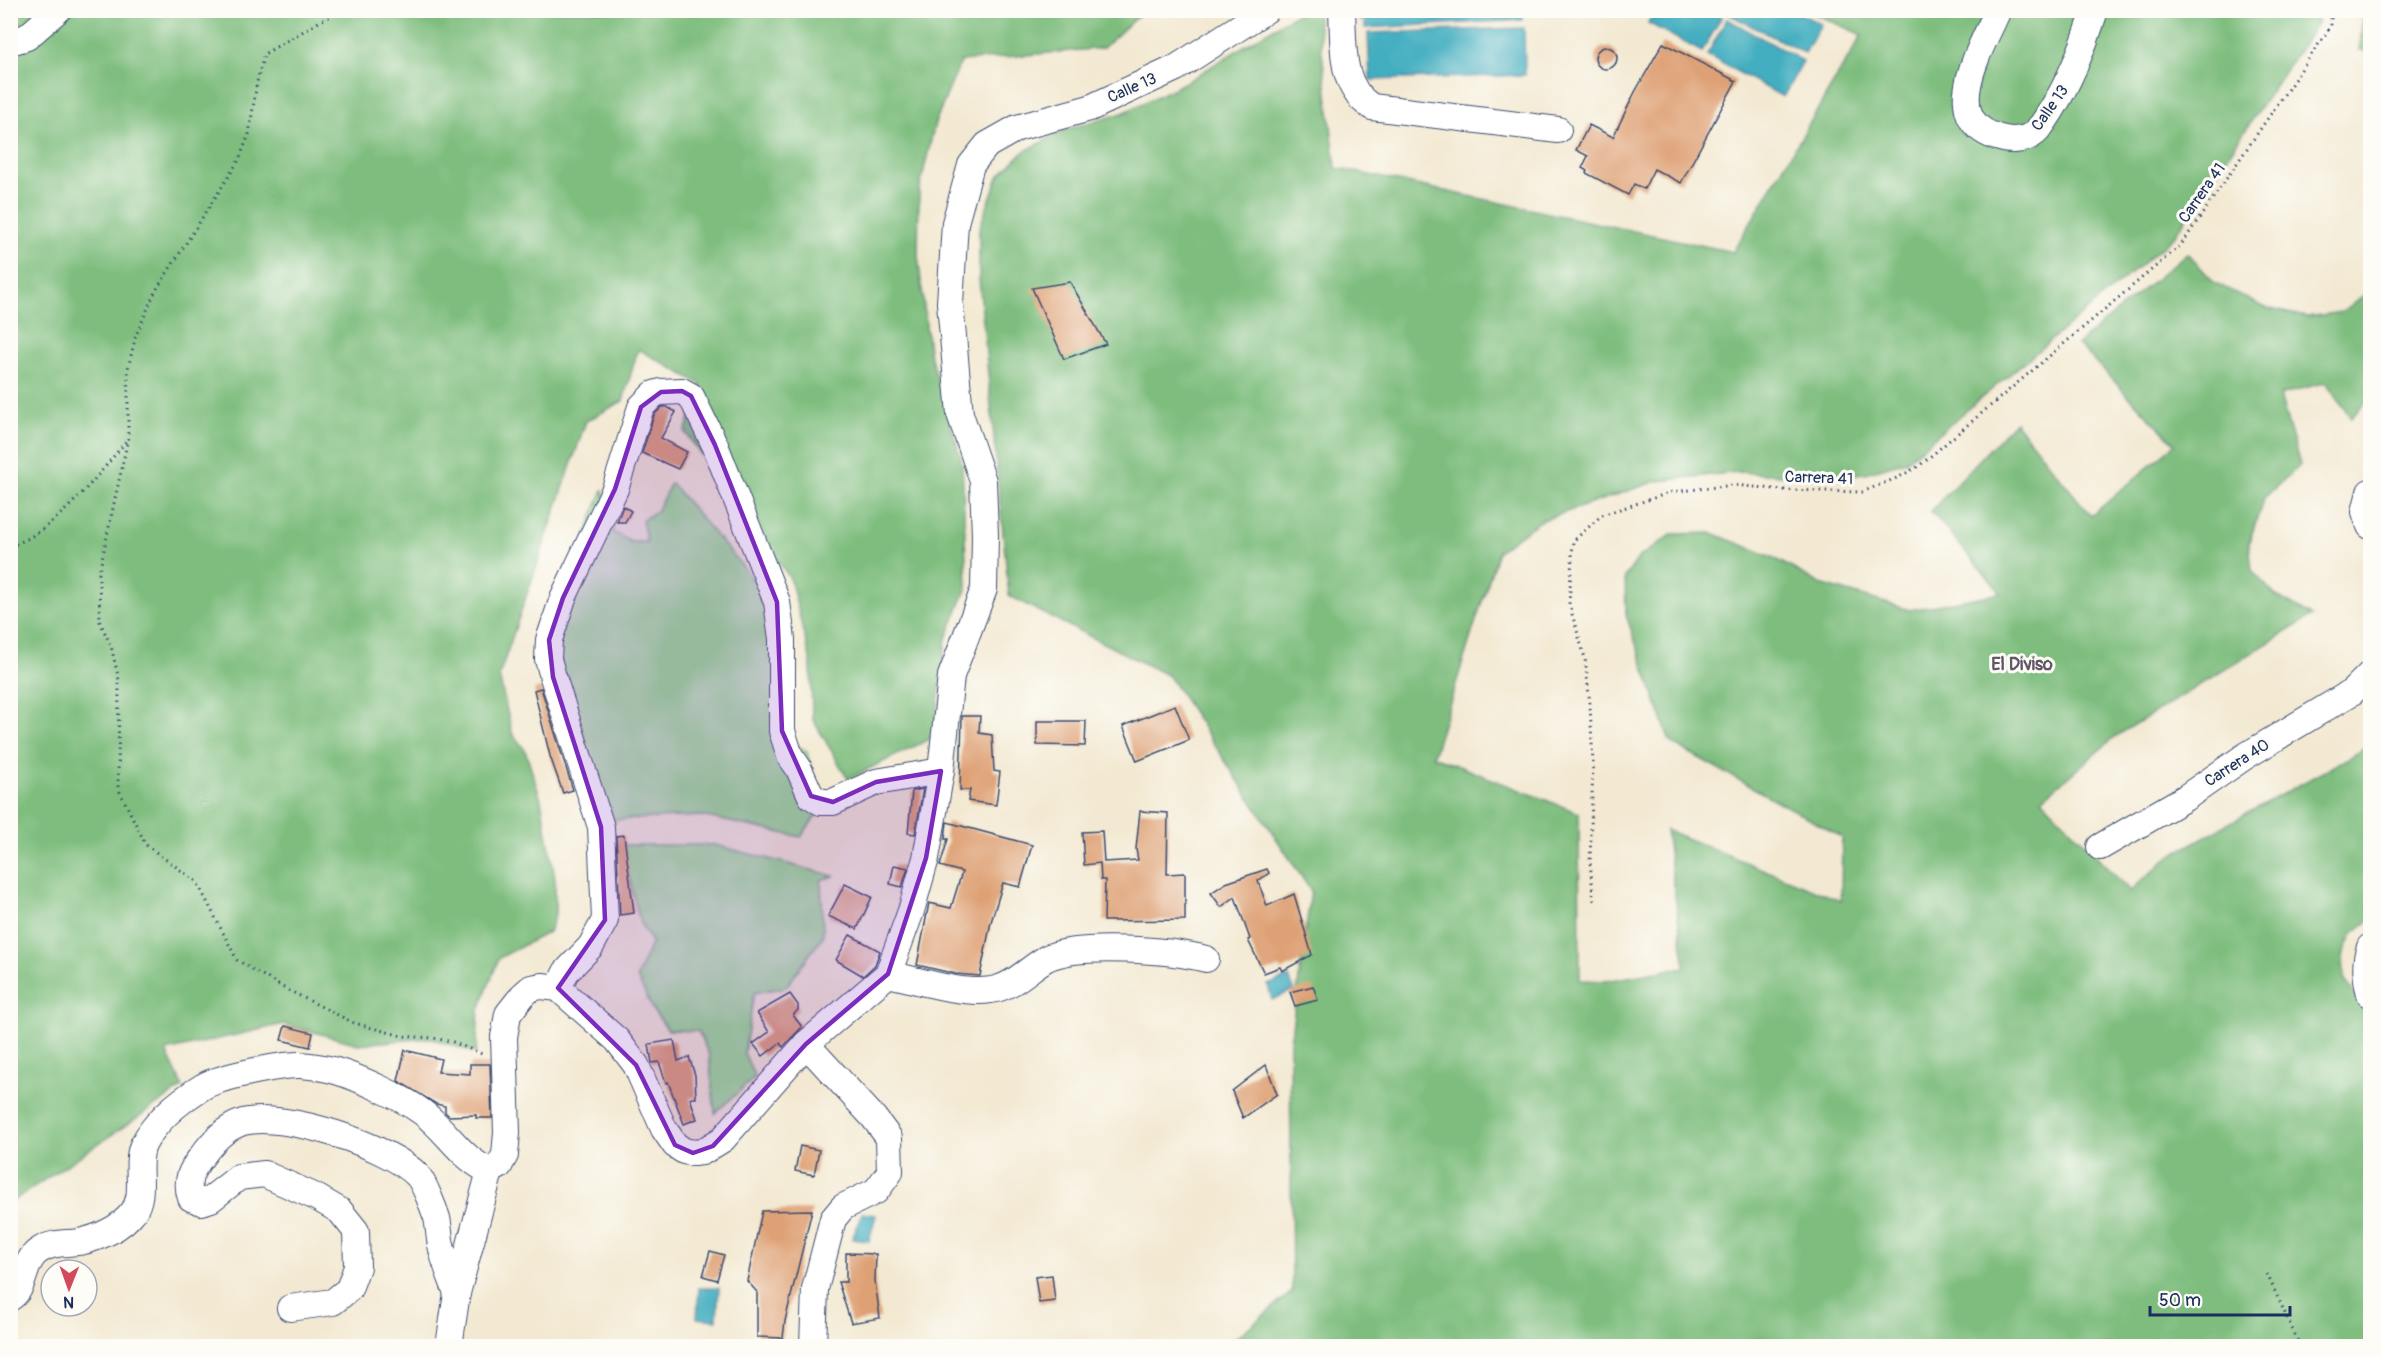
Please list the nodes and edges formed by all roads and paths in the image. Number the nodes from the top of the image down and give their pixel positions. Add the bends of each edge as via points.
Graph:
1 (58, 10) edge
2 (346, 10) edge
3 (1266, 10) edge
4 (1342, 10) edge
5 (1998, 10) edge
6 (2095, 10) edge
7 (2331, 10) edge
8 (10, 42) edge
9 (1558, 130) dead end
10 (128, 439) junction
11 (2370, 492) edge
12 (2370, 526) edge
13 (10, 546) edge
14 (2370, 674) edge
15 (940, 771) junction
16 (2100, 847) dead end
17 (1594, 901) dead end
18 (2370, 947) edge
19 (1206, 959) dead end
20 (888, 974) junction
21 (558, 987) junction
22 (2370, 994) edge
23 (806, 1044) junction
24 (504, 1058) junction
25 (490, 1171) junction
26 (2267, 1274) dead end
27 (457, 1293) junction
28 (10, 1298) edge
29 (290, 1308) dead end
30 (449, 1347) edge
31 (813, 1347) edge
32 (2300, 1347) edge

1 - 8 street via 27,37
2 - 10 path via 264,54 249,134 239,160 155,292 136,335 128,368
3 - 15 street, Calle 13 via 1176,68 1090,108 1017,128 987,145 971,165 955,223 950,303 960,414 983,482 984,589 951,676
4 - 9 street via 1345,66 1355,91 1372,107
5 - 6 street, Calle 13 via 1970,75 1966,92 1969,116 1981,131 2015,140 2038,130 2055,104 2072,75
7 - 17 path, Carrera 41 via 2331,27 2181,245 1919,466 1862,492 1734,485 1672,492 1602,514 1573,541 1569,604 1585,658 1590,704 1590,863
10 - 13 path via 94,480 45,527
10 - 24 path via 99,573 100,622 119,680 118,788 146,845 197,882 237,960 273,982 354,1023 402,1036 453,1042 478,1053
11 - 12 street via 2365,512
14 - 16 street, Carrera 40 via 2352,692
15 - 20 street via 926,858 912,911
15 - 21 street via 876,782 833,802 821,802 811,796 782,731 782,639 777,602 751,534 691,396 668,390 654,394 641,407 615,489 563,598 549,640 553,678 601,827 604,920 591,946 566,972
18 - 22 street via 2366,979
19 - 20 street via 1182,952 1076,950 1045,959 994,990 971,992
20 - 23 street
21 - 23 street via 617,1040 636,1065 664,1129 684,1152 702,1152 723,1139
21 - 24 street via 531,988 508,1014
23 - 31 street via 889,1138 890,1172 876,1191 843,1207 833,1219 815,1289
24 - 25 street via 505,1155 499,1166
25 - 27 street
25 - 28 street via 478,1166 423,1113 337,1071 299,1065 243,1074 205,1085 164,1114 142,1148 135,1210 99,1237 54,1243 37,1251 25,1271 21,1288
26 - 32 path
27 - 29 street via 441,1246 437,1217 419,1177 389,1154 316,1127 245,1122 226,1129 196,1165 188,1179 191,1198 202,1202 239,1177 264,1174 340,1211 356,1231 357,1267 349,1289 333,1302
27 - 30 street

